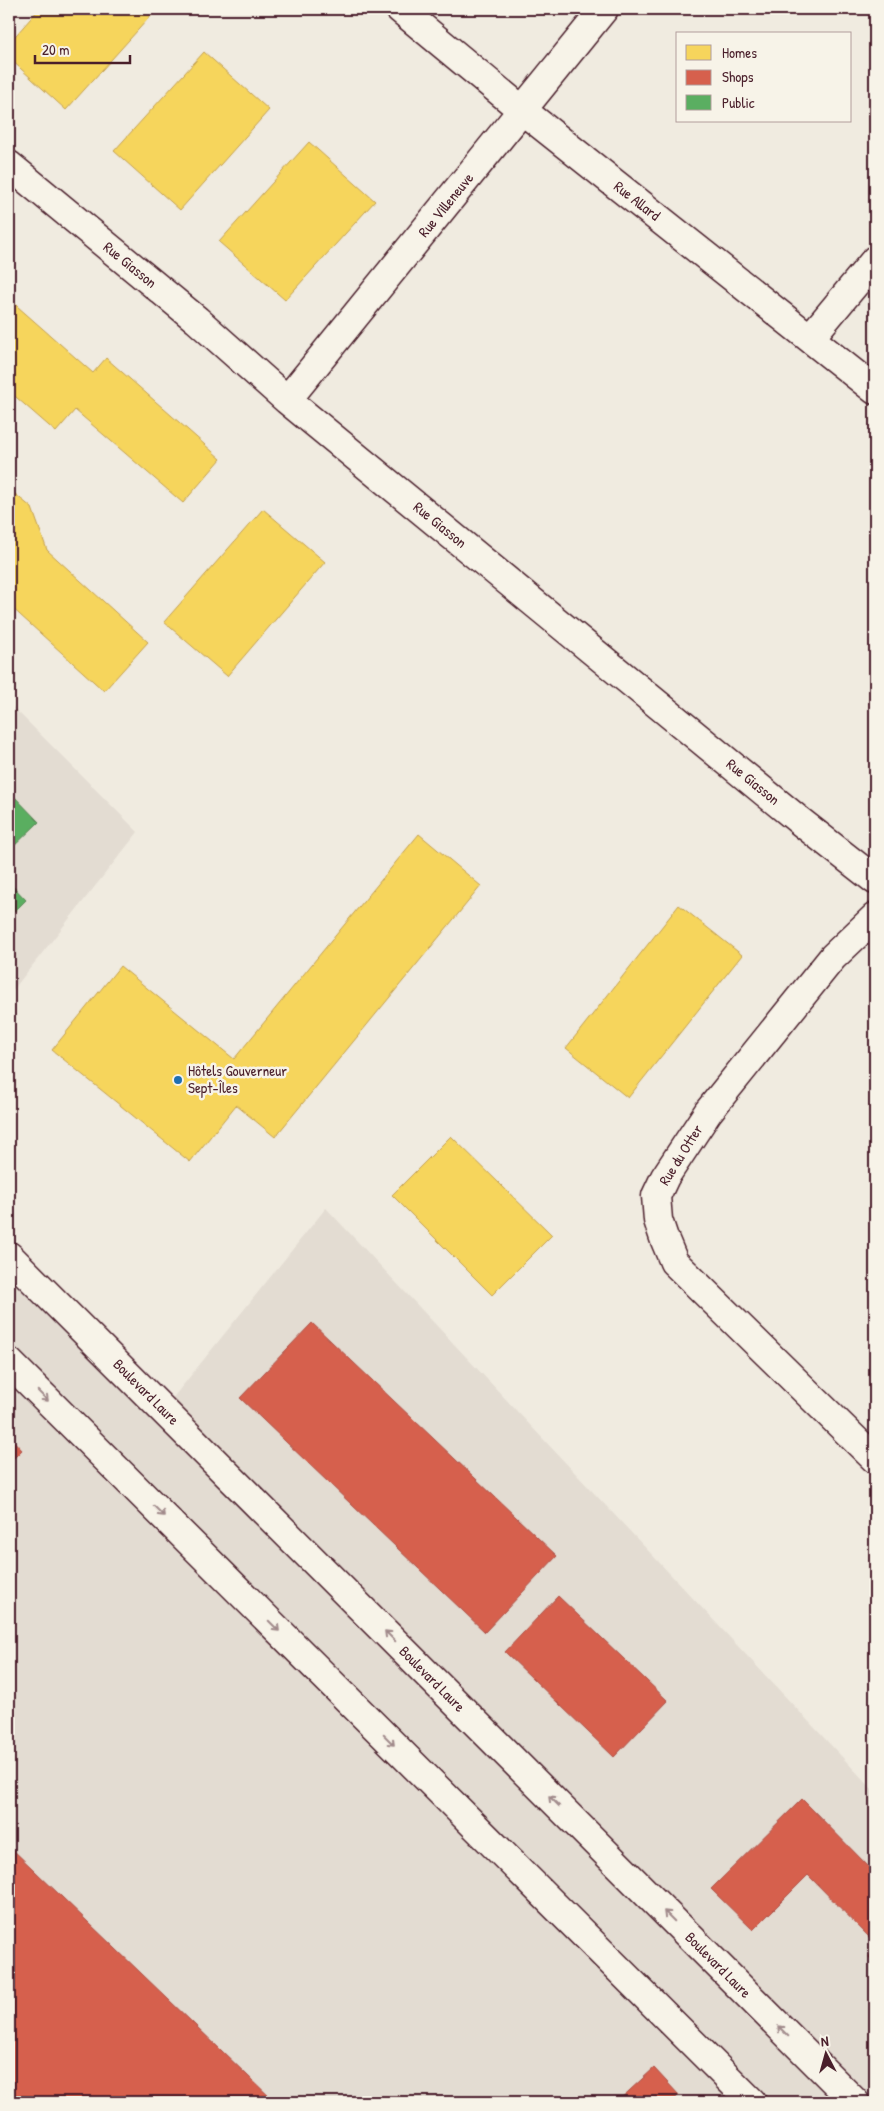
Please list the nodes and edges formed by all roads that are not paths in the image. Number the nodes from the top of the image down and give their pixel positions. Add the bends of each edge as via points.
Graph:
1 (400, 9) edge
2 (604, 9) edge
3 (522, 110) junction
4 (9, 165) edge
5 (875, 260) edge
6 (810, 338) junction
7 (875, 390) edge
8 (288, 400) junction
9 (875, 880) edge
10 (875, 917) edge
11 (9, 1256) edge
12 (9, 1362) edge
13 (875, 1459) edge
14 (752, 2102) edge
15 (855, 2102) edge

1 - 3 main road, Rue Allard
2 - 3 main road, Rue Villeneuve
3 - 6 main road, Rue Allard
3 - 8 main road, Rue Villeneuve
4 - 8 main road, Rue Giasson via 197,320
5 - 6 main road
6 - 7 main road, Rue Allard
8 - 9 main road, Rue Giasson
10 - 13 main road, Rue du Otter via 833,958 708,1112 656,1196 658,1220 674,1262
15 -> 11 main road, Boulevard Laure
12 -> 14 main road

